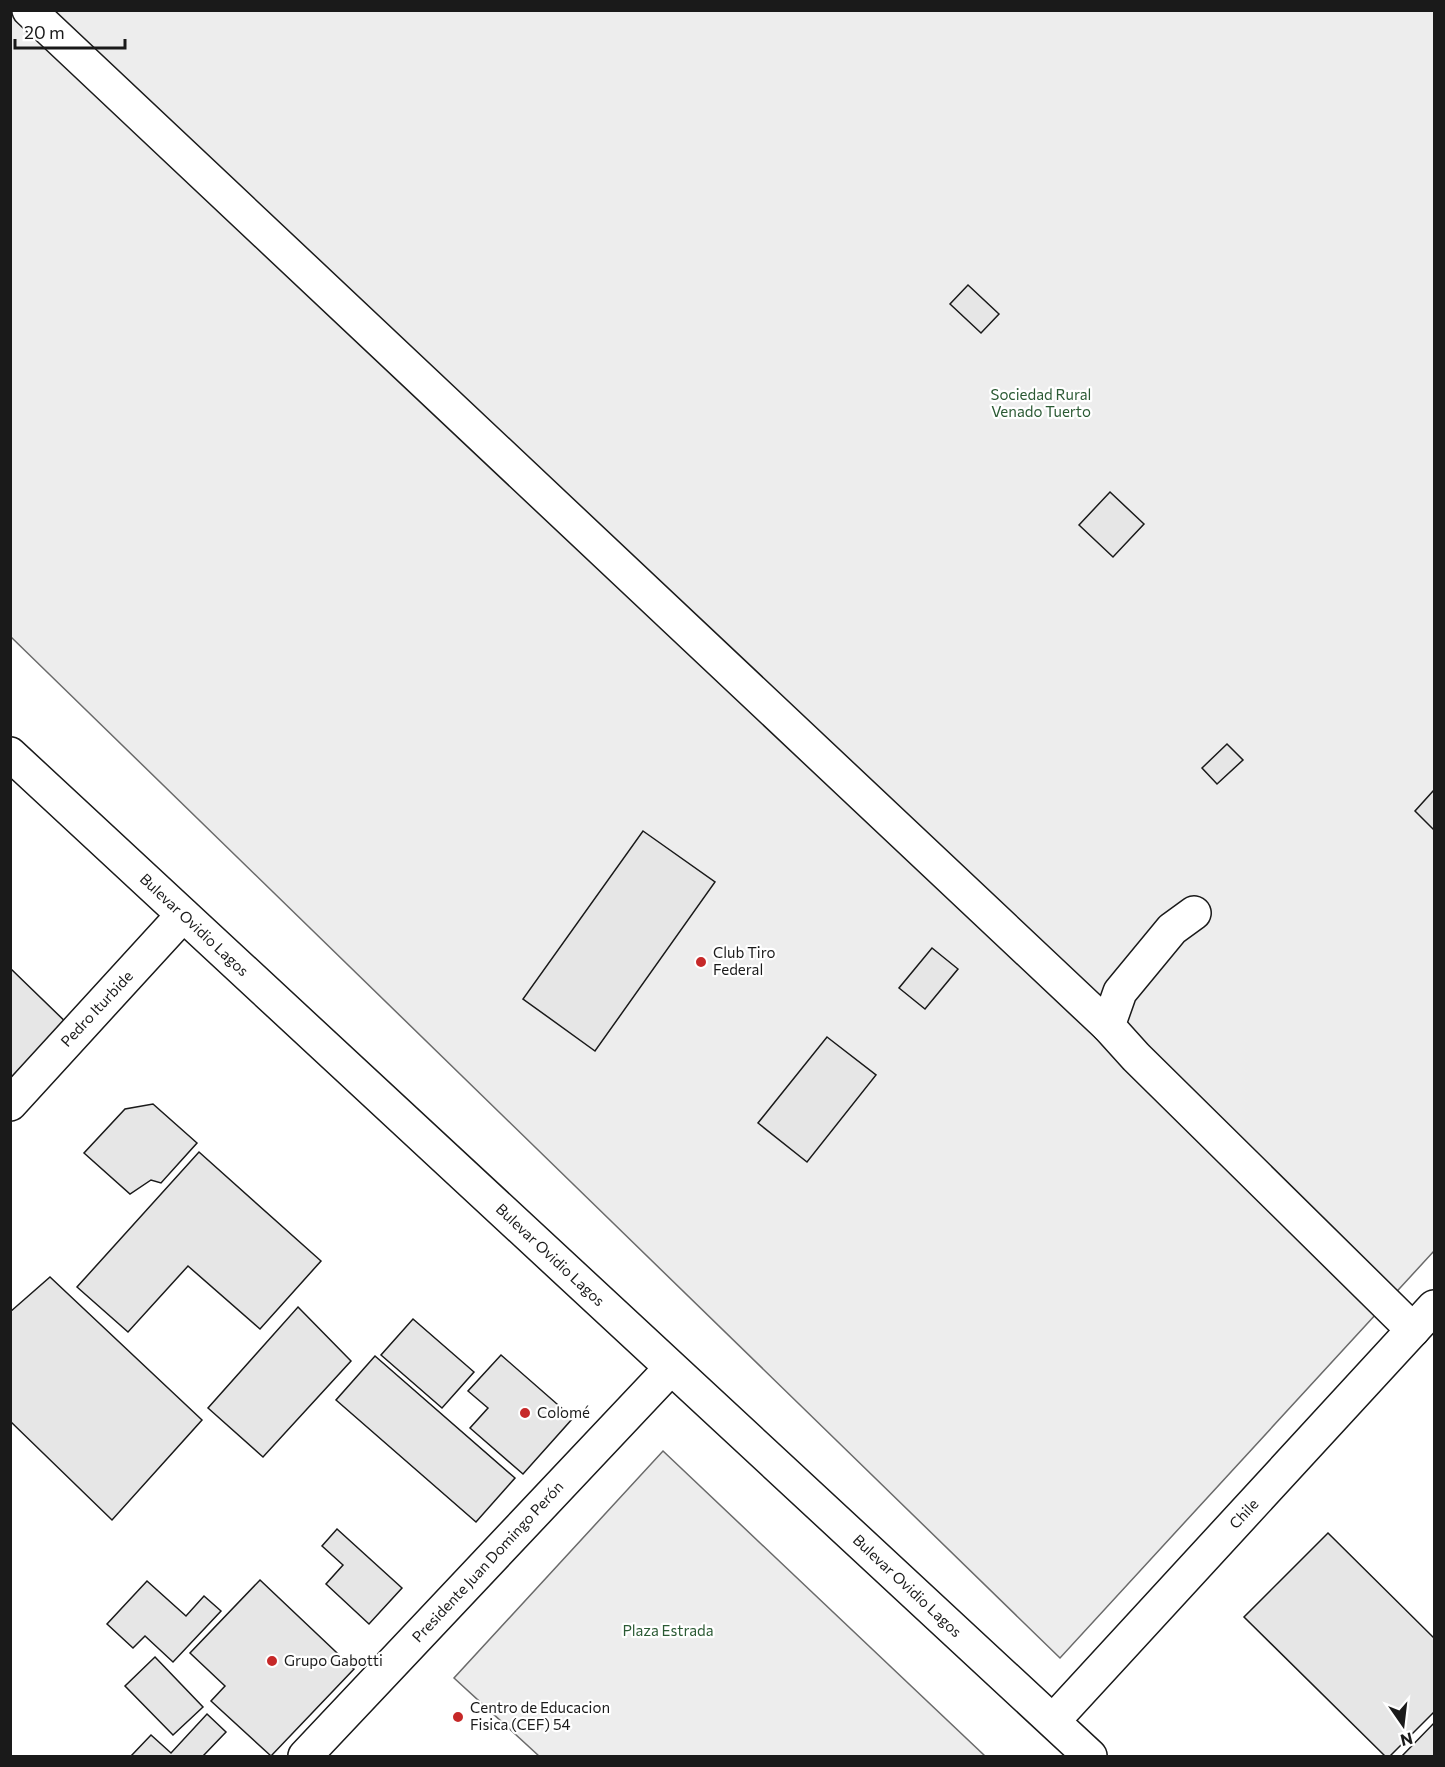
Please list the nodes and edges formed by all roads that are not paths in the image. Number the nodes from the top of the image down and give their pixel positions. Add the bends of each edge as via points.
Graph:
1 (29, 10) edge
2 (10, 754) edge
3 (1194, 913) dead end
4 (183, 915) junction
5 (1108, 1026) junction
6 (10, 1104) edge
7 (1424, 1319) edge
8 (671, 1368) junction
9 (1053, 1721) junction
10 (305, 1756) edge
11 (1090, 1756) edge

1 - 5 main road
2 - 4 main road, Bulevar Ovidio Lagos
3 - 5 main road via 1172,929 1120,992
4 - 6 main road, Pedro Iturbide
4 - 8 main road, Bulevar Ovidio Lagos
5 - 7 main road via 1144,1066
7 - 9 main road, Chile
8 - 9 main road, Bulevar Ovidio Lagos
8 - 10 main road, Presidente Juan Domingo Perón
9 - 11 main road, Bulevar Ovidio Lagos

